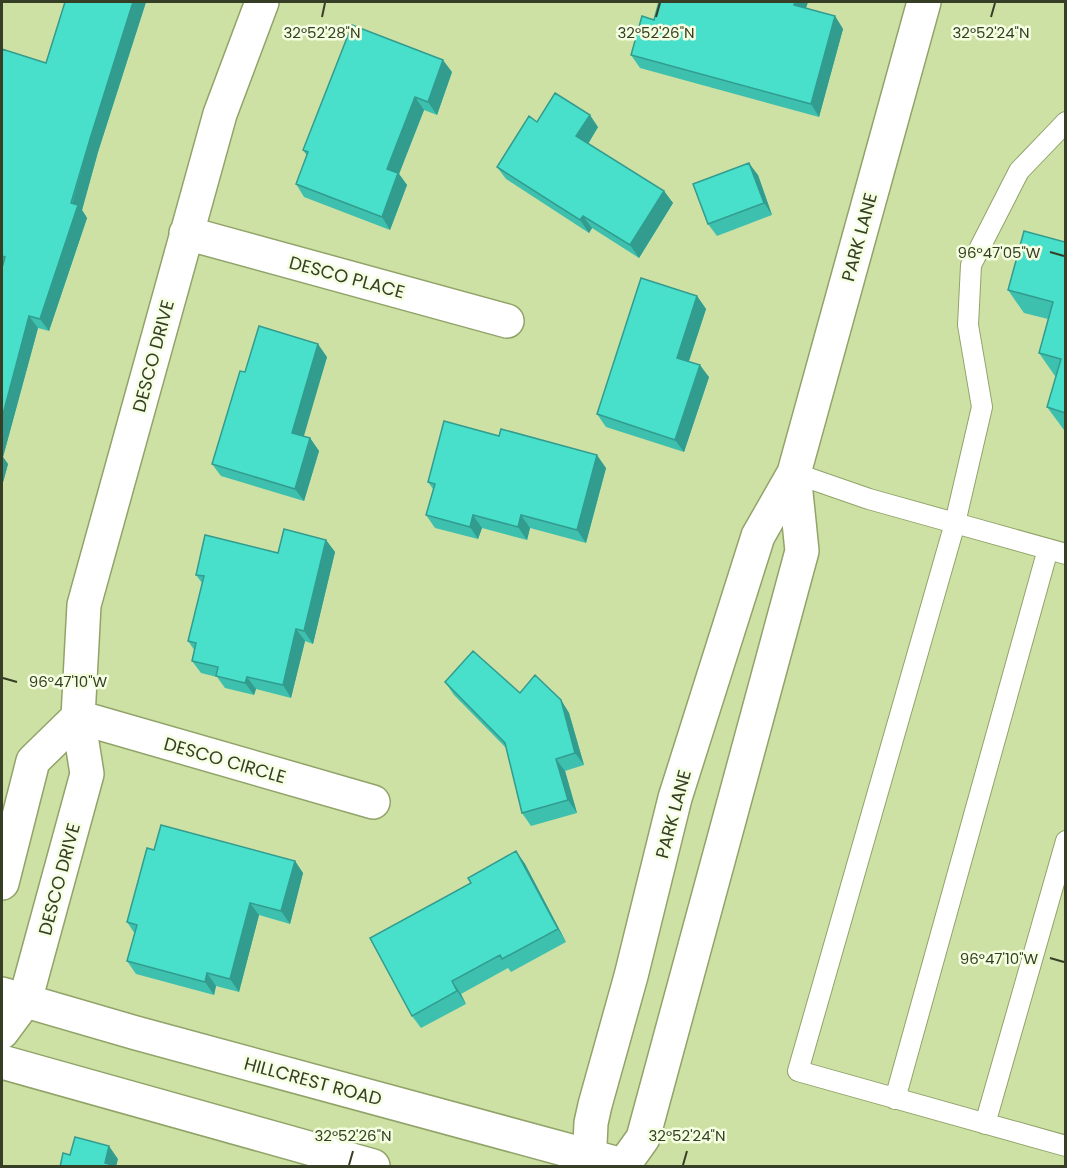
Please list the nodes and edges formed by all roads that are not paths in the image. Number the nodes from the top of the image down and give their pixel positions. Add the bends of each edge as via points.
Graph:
1 (262, 2) edge
2 (924, 2) edge
3 (1065, 122) edge
4 (186, 233) junction
5 (507, 321) dead end
6 (794, 473) junction
7 (955, 523) junction
8 (1057, 551) edge
9 (78, 717) junction
10 (373, 802) dead end
11 (1065, 841) edge
12 (2, 883) edge
13 (13, 997) edge
14 (2, 1032) edge
15 (2, 1062) edge
16 (895, 1099) junction
17 (985, 1124) junction
18 (1065, 1146) edge
19 (311, 1159) edge
20 (589, 1162) edge
21 (624, 1166) edge
22 (373, 1167) edge

1 - 4 street, DESCO DRIVE via 220,114
2 - 6 street, PARK LANE
3 - 7 lane via 1019,171 971,265 968,325 982,407
4 - 5 street, DESCO PLACE
4 - 9 street, DESCO DRIVE via 84,604
6 - 7 lane
6 - 20 street, PARK LANE via 758,536 675,798 595,1105
6 - 21 street, PARK LANE via 802,551 643,1138
7 - 8 lane
7 - 16 lane via 798,1071
8 - 16 lane
9 - 10 street, DESCO CIRCLE
9 - 12 street via 33,761
9 - 13 street, DESCO DRIVE via 87,774 36,966
11 - 17 lane
13 - 14 street, DESCO DRIVE
13 - 20 street, HILLCREST ROAD
15 - 19 street
16 - 17 lane
17 - 18 lane
19 - 22 street
20 - 21 street, HILLCREST ROAD

